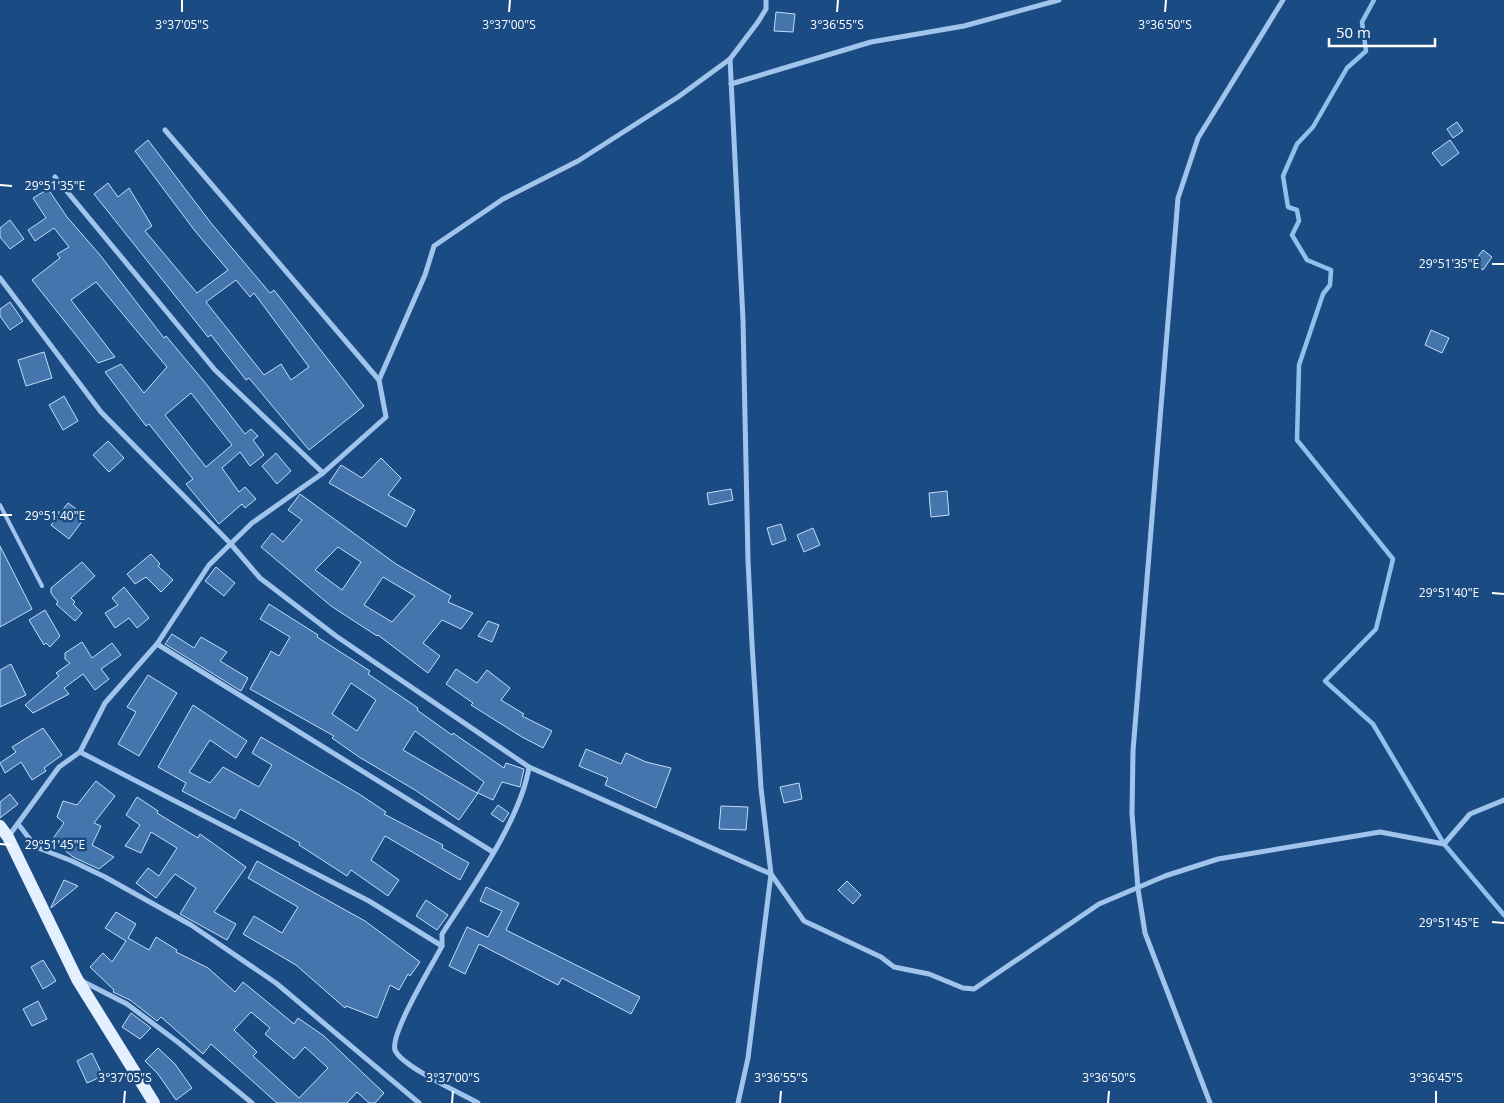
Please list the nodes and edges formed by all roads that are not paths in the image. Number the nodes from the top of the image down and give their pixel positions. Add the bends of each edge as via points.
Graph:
1 (766, 0) edge
2 (1059, 0) edge
3 (1283, 0) edge
4 (730, 59) junction
5 (731, 84) junction
6 (165, 130) dead end
7 (55, 177) dead end
8 (0, 278) edge
9 (379, 380) junction
10 (323, 473) junction
11 (0, 505) edge
12 (230, 543) junction
13 (42, 586) dead end
14 (157, 644) junction
15 (80, 752) junction
16 (529, 767) junction
17 (1504, 800) edge
18 (18, 824) junction
19 (0, 826) edge
20 (8, 837) junction
21 (494, 852) junction
22 (771, 874) junction
23 (1138, 889) junction
24 (442, 946) junction
25 (77, 979) junction
26 (154, 1103) edge
27 (252, 1103) edge
28 (419, 1103) edge
29 (478, 1103) edge
30 (738, 1103) edge
31 (1210, 1103) edge

1 - 4 street via 766,8 758,22
2 - 5 street via 964,26 871,42
3 - 23 street via 1198,138 1178,198 1132,751 1132,814
4 - 5 street
4 - 9 street via 678,97 578,161 503,199 434,246 425,275
5 - 22 street via 751,634 762,797
6 - 9 street
7 - 10 street via 215,370
8 - 12 street via 101,412
9 - 10 street via 386,417
10 - 12 street via 252,522
11 - 13 lane
12 - 14 street via 210,565
12 - 16 street via 260,578 336,636
14 - 15 street via 105,703
14 - 21 street
15 - 18 street via 59,767
15 - 24 street via 369,900
16 - 21 street via 525,789
16 - 22 street
17 - 23 street via 1470,814 1444,844 1380,832 1218,859 1165,876
18 - 20 street
18 - 28 street via 36,848 105,877 191,925 276,983
19 - 20 main road
20 - 25 main road
21 - 24 street via 442,934
22 - 23 street via 804,921 881,957 894,967 929,974 963,988 974,989 1098,904
22 - 30 street via 748,1058
23 - 31 street via 1145,933
24 - 29 street via 401,1022 395,1040 396,1050 405,1061
25 - 26 main road
25 - 27 street via 127,1004

